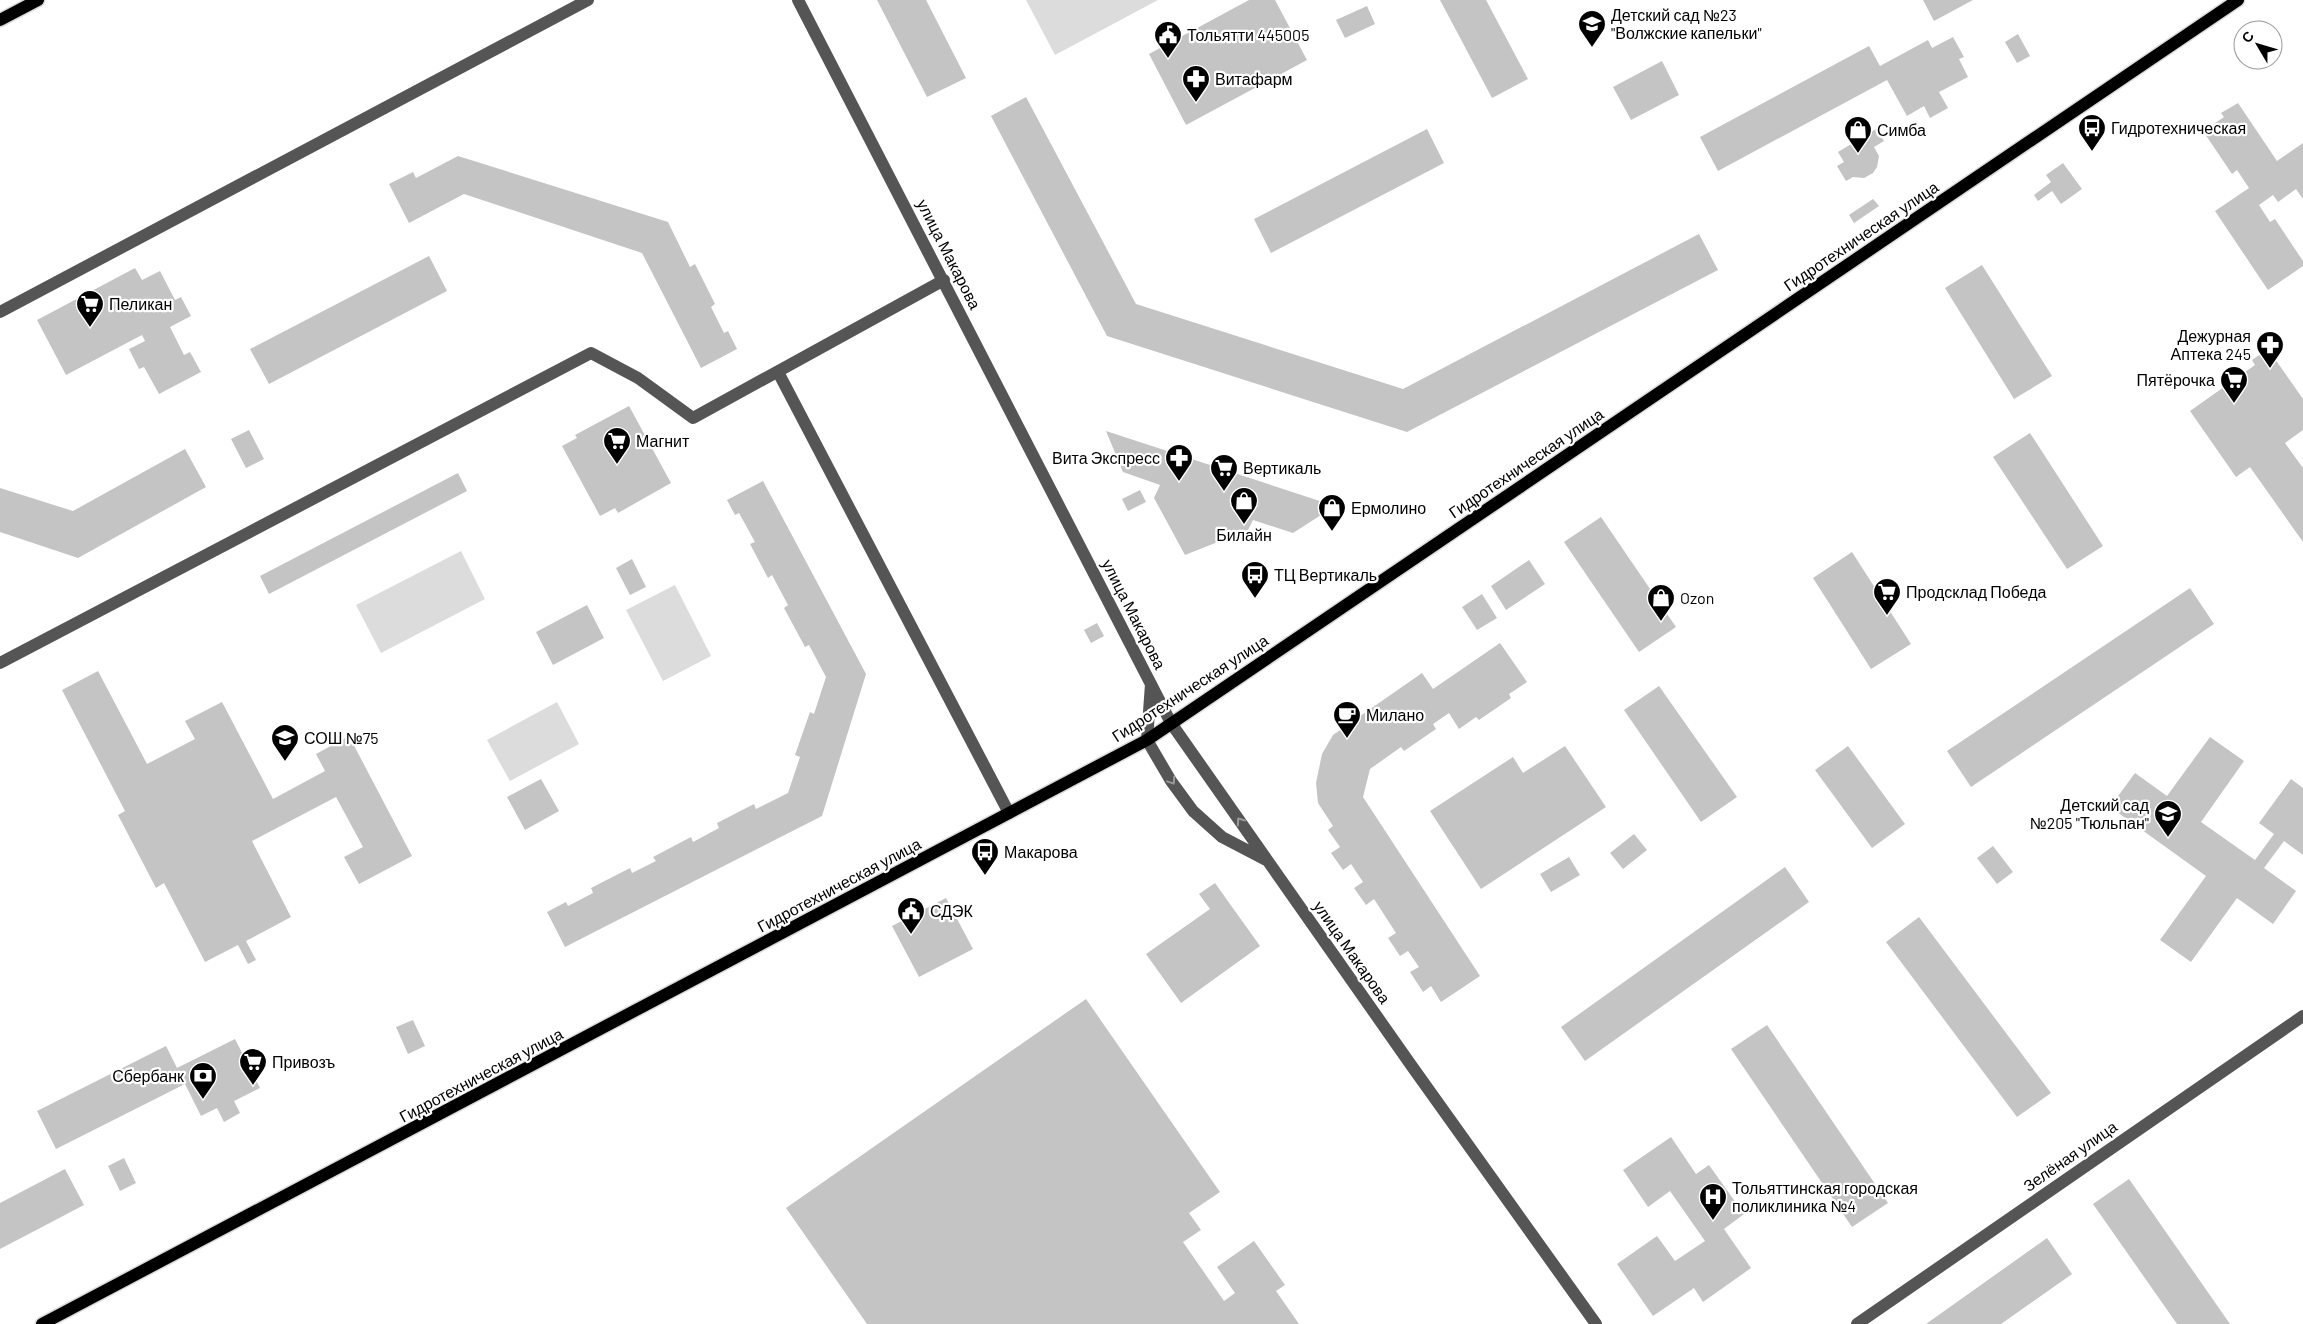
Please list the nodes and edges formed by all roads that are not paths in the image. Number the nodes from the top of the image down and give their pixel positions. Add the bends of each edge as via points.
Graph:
1 (38, 0) edge
2 (588, 0) edge
3 (798, 0) edge
4 (2238, 0) edge
5 (0, 20) edge
6 (944, 280) junction
7 (0, 312) edge
8 (778, 372) junction
9 (0, 663) edge
10 (1151, 684) junction
11 (1171, 723) junction
12 (1146, 740) junction
13 (1010, 813) junction
14 (1268, 861) junction
15 (2303, 1016) edge
16 (42, 1324) edge
17 (1596, 1324) edge
18 (1857, 1324) edge

1 - 5 main road
2 - 7 street
3 - 6 street, улица Макарова
4 - 11 main road, Гидротехническая улица
6 - 8 street
6 - 10 street, улица Макарова
8 - 9 street via 693,418 638,378 591,353
8 - 13 street
10 - 11 street, улица Макарова
10 - 12 street
11 - 12 main road, Гидротехническая улица
14 -> 11 street, улица Макарова
12 - 13 main road, Гидротехническая улица
12 -> 14 street via 1193,811 1222,837
13 - 16 main road, Гидротехническая улица
14 - 17 street, улица Макарова
15 - 18 street, Зелёная улица

